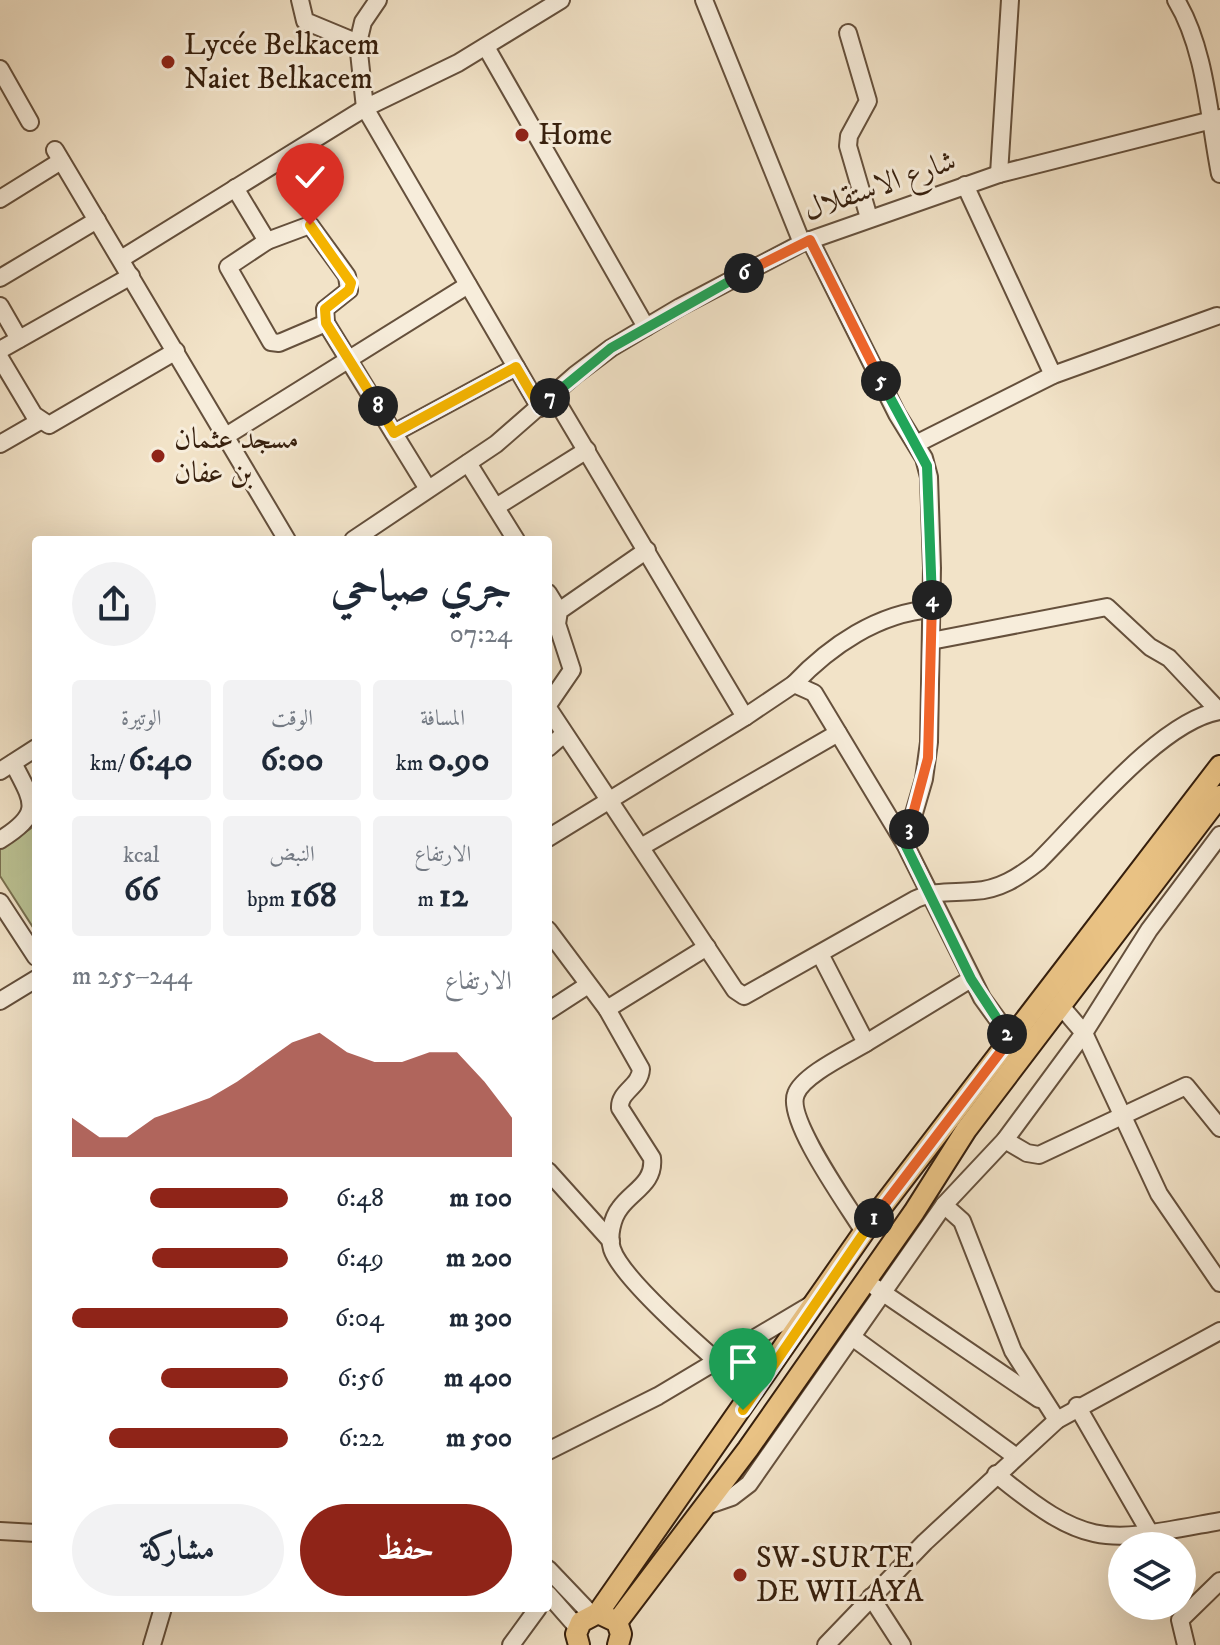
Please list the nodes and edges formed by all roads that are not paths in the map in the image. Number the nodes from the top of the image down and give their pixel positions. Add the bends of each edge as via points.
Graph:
1 (300, 0) edge
2 (378, 0) edge
3 (561, 0) edge
4 (704, 0) edge
5 (1010, 0) edge
6 (1176, 0) edge
7 (848, 33) dead end
8 (358, 43) junction
9 (486, 47) junction
10 (0, 69) edge
11 (365, 108) junction
12 (1215, 119) edge
13 (30, 122) dead end
14 (999, 174) junction
15 (1220, 174) edge
16 (965, 185) junction
17 (235, 188) junction
18 (0, 199) edge
19 (869, 218) junction
20 (97, 220) junction
21 (267, 241) junction
22 (806, 241) junction
23 (121, 259) junction
24 (131, 276) junction
25 (0, 278) edge
26 (468, 285) junction
27 (0, 306) edge
28 (1219, 319) edge
29 (326, 323) junction
30 (646, 327) junction
31 (19, 339) junction
32 (0, 350) edge
33 (176, 351) junction
34 (0, 358) edge
35 (350, 360) junction
36 (516, 367) junction
37 (1053, 375) junction
38 (553, 395) junction
39 (540, 408) junction
40 (40, 421) junction
41 (394, 433) junction
42 (226, 436) junction
43 (0, 444) edge
44 (916, 444) junction
45 (587, 450) junction
46 (468, 463) junction
47 (428, 489) junction
48 (496, 507) junction
49 (285, 536) edge
50 (359, 536) edge
51 (514, 536) edge
52 (647, 550) junction
53 (552, 600) edge
54 (932, 609) junction
55 (559, 611) junction
56 (931, 641) junction
57 (794, 684) junction
58 (552, 700) edge
59 (1219, 711) edge
60 (552, 713) edge
61 (745, 717) junction
62 (838, 733) junction
63 (564, 734) junction
64 (552, 744) edge
65 (32, 751) edge
66 (1220, 766) edge
67 (7, 767) edge
68 (1220, 796) edge
69 (609, 799) junction
70 (32, 800) edge
71 (32, 812) edge
72 (552, 835) edge
73 (1220, 835) edge
74 (0, 840) edge
75 (905, 844) junction
76 (641, 847) junction
77 (930, 893) junction
78 (0, 902) edge
79 (552, 936) edge
80 (707, 947) junction
81 (32, 951) edge
82 (820, 954) junction
83 (971, 979) junction
84 (32, 981) edge
85 (588, 985) junction
86 (0, 1001) edge
87 (1060, 1005) junction
88 (552, 1008) edge
89 (607, 1009) junction
90 (1084, 1033) junction
91 (1011, 1038) junction
92 (866, 1043) junction
93 (1121, 1114) junction
94 (1220, 1128) edge
95 (1005, 1140) junction
96 (945, 1160) junction
97 (552, 1175) edge
98 (971, 1175) junction
99 (944, 1205) junction
100 (864, 1232) junction
101 (611, 1241) junction
102 (865, 1280) junction
103 (1220, 1283) edge
104 (883, 1292) junction
105 (814, 1303) junction
106 (1220, 1331) edge
107 (852, 1337) junction
108 (718, 1362) junction
109 (1046, 1404) junction
110 (1077, 1406) junction
111 (1057, 1420) junction
112 (552, 1449) edge
113 (1015, 1456) junction
114 (996, 1474) junction
115 (706, 1506) junction
116 (1220, 1521) edge
117 (0, 1531) edge
118 (1149, 1532) edge
119 (1156, 1532) edge
120 (32, 1533) edge
121 (1108, 1537) edge
122 (552, 1576) edge
123 (1217, 1591) edge
124 (871, 1597) junction
125 (552, 1598) edge
126 (162, 1612) edge
127 (535, 1612) edge
128 (617, 1622) junction
129 (583, 1631) edge
130 (152, 1645) edge
131 (511, 1645) edge
132 (618, 1645) edge
133 (826, 1645) edge
134 (902, 1645) edge
135 (1186, 1645) edge

1 - 8 street via 305,21
2 - 8 street via 363,22
3 - 9 street
4 - 22 street
5 - 14 street
6 - 12 street via 1188,23
7 - 19 street via 868,101 848,146
8 - 11 street
9 - 11 street
9 - 30 street
10 - 13 street
11 - 17 street
11 - 26 street
12 - 14 street, شارع الاستقلال
12 - 15 street
14 - 16 street, شارع الاستقلال
16 - 19 street, شارع الاستقلال
16 - 37 street
17 - 21 street
17 - 23 street
18 - 20 street via 58,156
19 - 22 street, شارع الاستقلال
20 - 23 street
20 - 25 street
21 - 29 street via 305,225 318,232 351,283 325,309
21 - 29 street via 228,267 271,342
22 - 30 street, شارع الاستقلال
22 - 44 street
23 - 24 street
24 - 31 street
24 - 33 street
26 - 35 street
26 - 36 street
27 - 31 street
28 - 37 street
29 - 35 street
30 - 38 street, شارع الاستقلال
31 - 32 street
33 - 40 street via 57,423
33 - 42 street
34 - 40 street
35 - 41 street
35 - 42 street
36 - 39 street
36 - 41 street
37 - 44 street
38 - 39 street, شارع الاستقلال
38 - 45 street
39 - 46 street, شارع الاستقلال
40 - 43 street
41 - 47 street
42 - 49 street
44 - 54 street via 929,477
45 - 48 street
45 - 52 street
46 - 47 street, شارع الاستقلال
46 - 48 street
47 - 50 street, شارع الاستقلال
48 - 51 street
52 - 55 street
52 - 61 street
53 - 55 street
54 - 56 street
54 - 57 street via 880,622 825,653
55 - 58 street via 557,624 572,670
56 - 59 street via 1107,607 1142,641 1169,658
56 - 75 street via 928,758
57 - 61 street
57 - 62 street via 814,693
59 - 77 street via 1188,723 1153,747 1016,879 974,892
60 - 63 street
61 - 69 street
62 - 75 street
62 - 76 street
63 - 64 street
63 - 69 street
65 - 67 street
66 - 91 main road
67 - 70 street
68 - 87 main road
69 - 72 street
69 - 76 street
71 - 74 street
73 - 90 street via 1149,930
75 - 77 street
76 - 80 street
77 - 82 street
77 - 83 street
78 - 81 street
79 - 85 street
80 - 82 street via 744,996
80 - 89 street
82 - 92 street
83 - 91 street
83 - 92 street
84 - 86 street
85 - 88 street
85 - 89 street
87 - 90 street
87 - 96 main road
89 - 101 street via 641,1069 620,1108 653,1163 647,1180 618,1209
90 - 93 street
90 - 95 street
91 - 100 main road
92 - 100 street via 807,1080 793,1105
93 - 94 street via 1186,1086
93 - 95 street via 1039,1155
93 - 103 street via 1159,1194
95 - 98 street
96 - 98 street
96 - 102 main road
97 - 101 street
98 - 99 street
99 - 104 street
99 - 109 street via 962,1221 1013,1351
100 - 105 main road
101 - 108 street via 621,1265
102 - 104 street
102 - 115 main road
104 - 107 street
104 - 109 street
105 - 108 street
105 - 129 main road
106 - 110 street
107 - 113 street
107 - 115 street via 749,1484
108 - 112 street
109 - 111 street
110 - 111 street
110 - 118 street
111 - 113 street
113 - 114 street
114 - 121 street via 1068,1526
114 - 124 street
115 - 128 main road
116 - 119 street
117 - 120 street
122 - 129 street
123 - 135 street via 1180,1620
124 - 133 street
124 - 134 street
125 - 129 street
126 - 130 street
127 - 131 street
128 - 129 main road
128 - 132 main road

